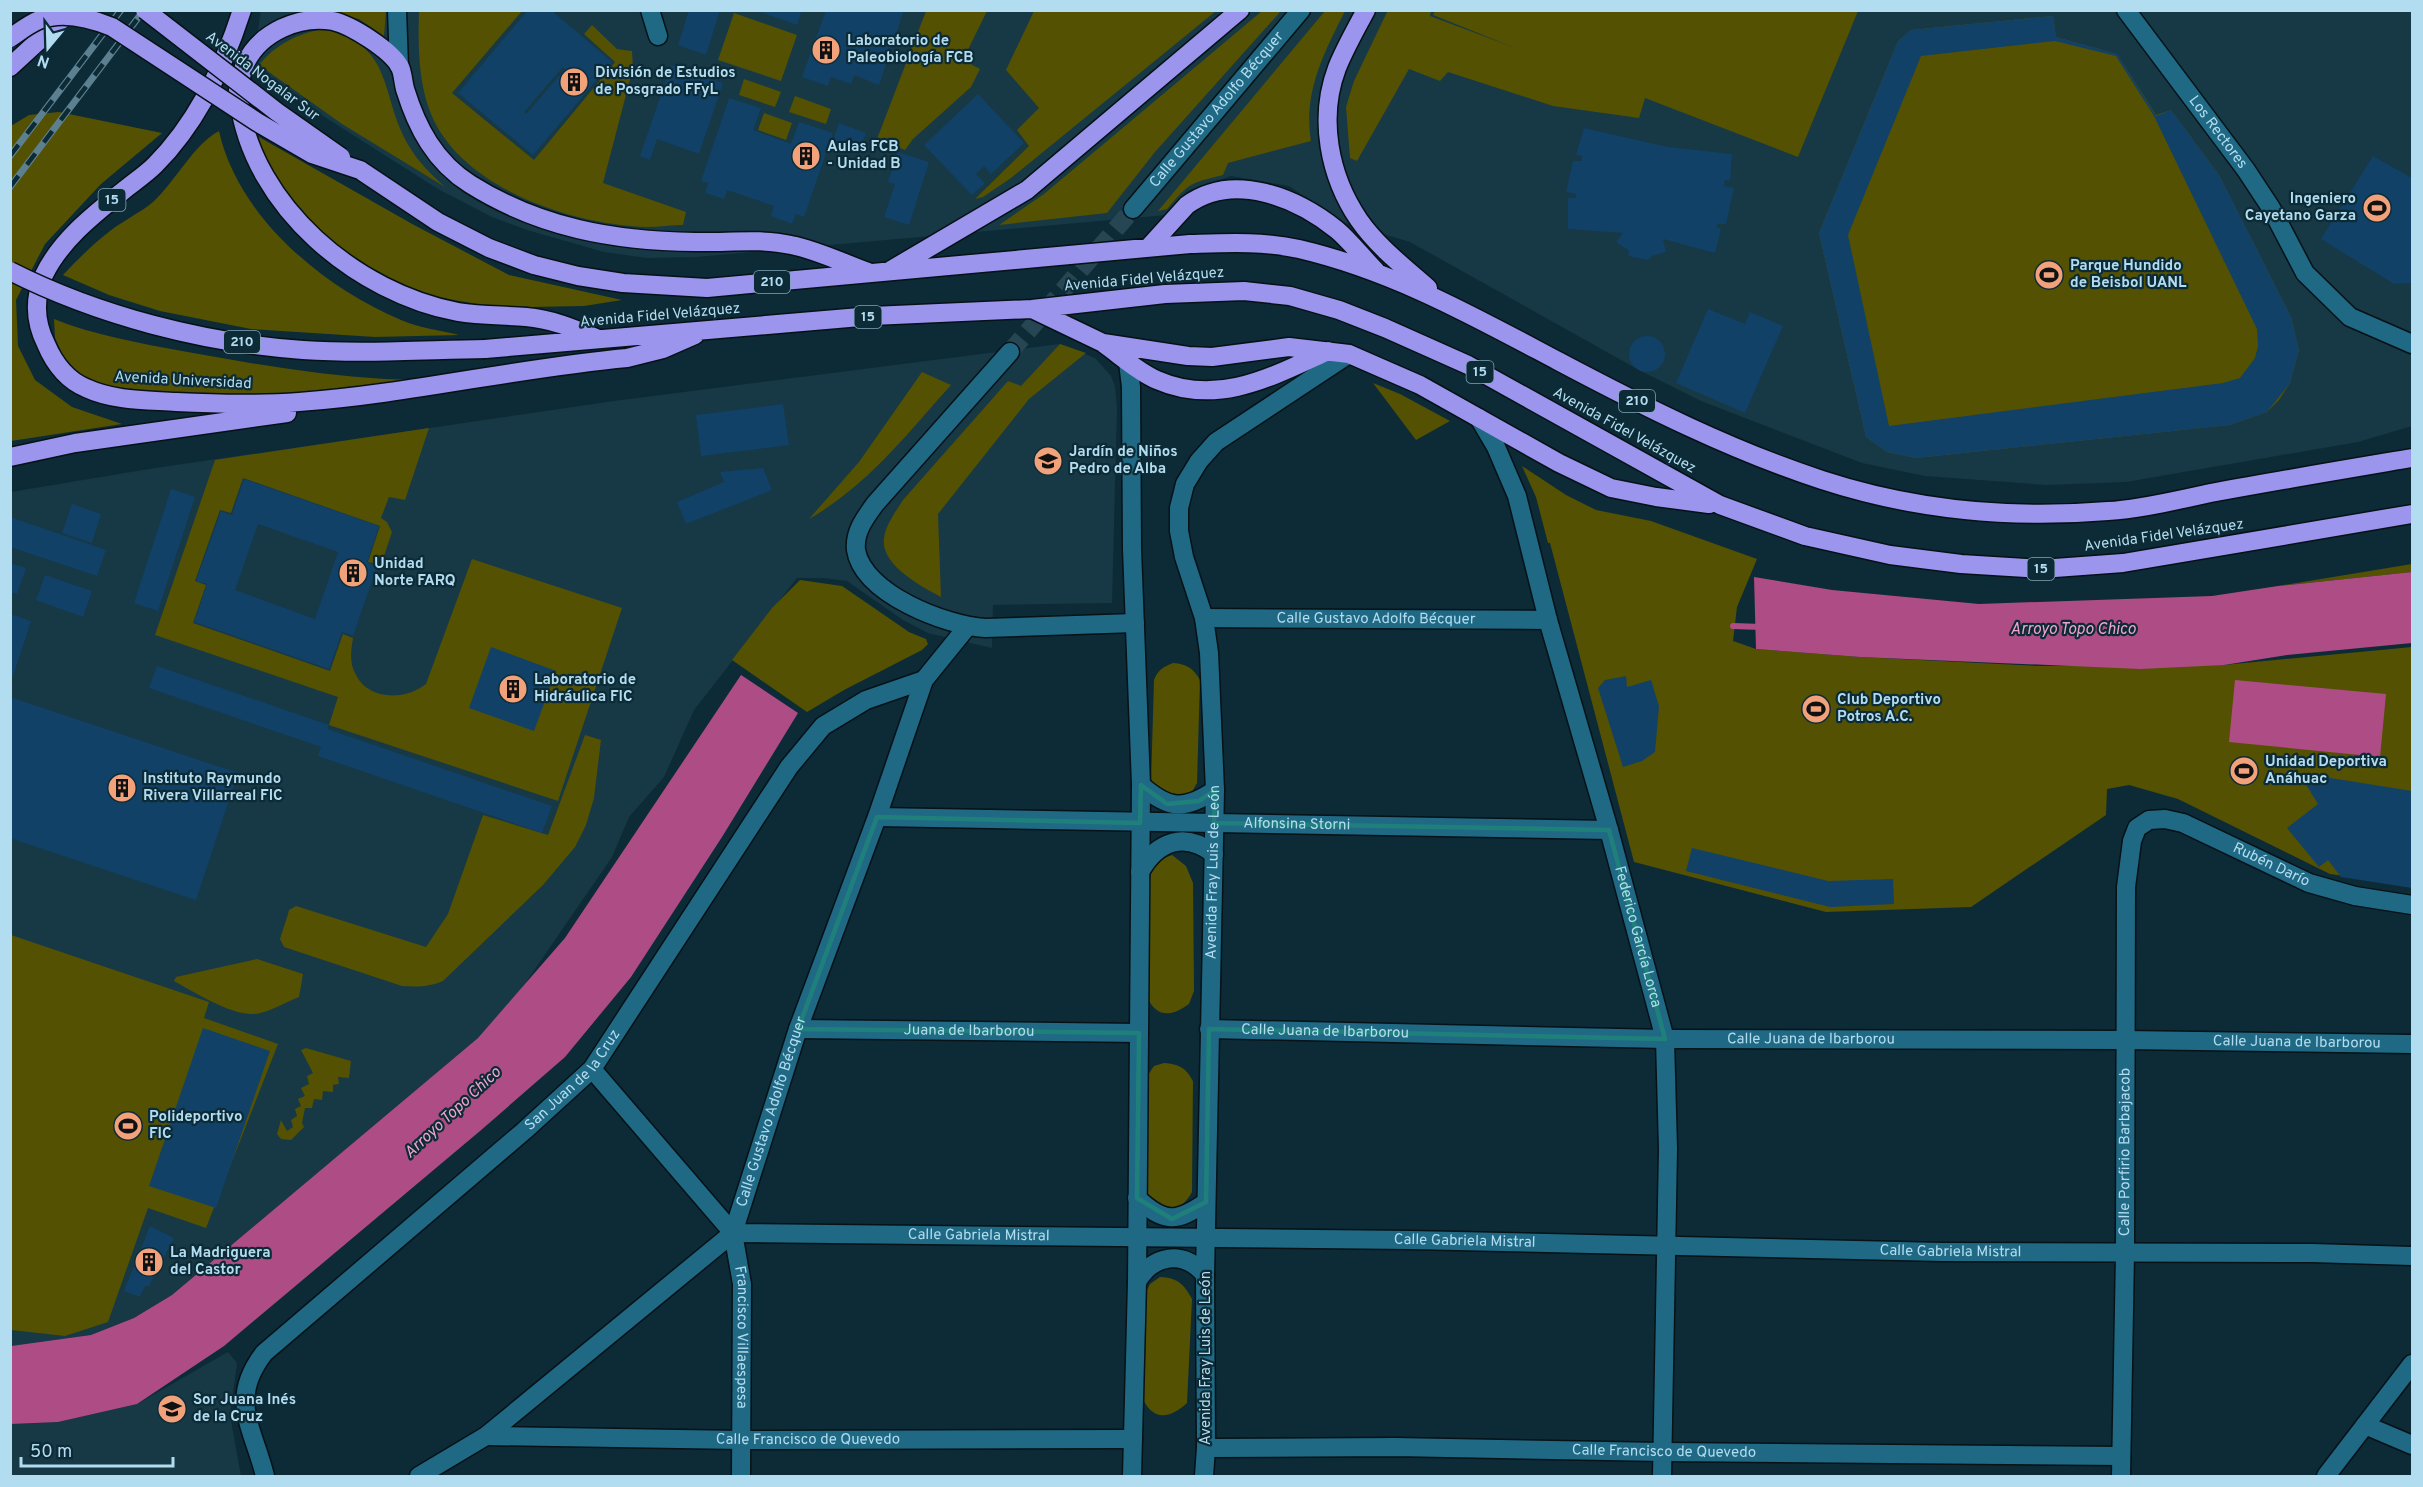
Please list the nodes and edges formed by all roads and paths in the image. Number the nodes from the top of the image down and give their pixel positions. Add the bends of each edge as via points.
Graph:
1 (72, 10) edge
2 (145, 10) edge
3 (242, 10) edge
4 (397, 10) edge
5 (650, 10) edge
6 (1240, 10) edge
7 (1301, 10) edge
8 (1366, 10) edge
9 (2126, 10) edge
10 (234, 34) junction
11 (658, 36) dead end
12 (10, 38) edge
13 (399, 66) junction
14 (10, 67) edge
15 (238, 90) junction
16 (360, 170) junction
17 (1133, 209) tunnel mouth
18 (1148, 248) junction
19 (10, 272) edge
20 (1377, 272) junction
21 (879, 273) junction
22 (1438, 297) junction
23 (1032, 309) junction
24 (704, 330) junction
25 (597, 339) junction
26 (1102, 343) junction
27 (2412, 344) edge
28 (1328, 351) junction
29 (1010, 352) tunnel mouth
30 (1349, 354) junction
31 (1128, 362) junction
32 (367, 395) junction
33 (1479, 418) junction
34 (10, 456) edge
35 (2412, 458) edge
36 (1720, 505) junction
37 (2412, 514) edge
38 (1204, 618) junction
39 (1548, 621) junction
40 (1135, 623) junction
41 (967, 627) junction
42 (924, 680) junction
43 (1141, 785) junction
44 (1215, 790) junction
45 (877, 817) junction
46 (1140, 823) junction
47 (1214, 823) junction
48 (2137, 828) joint
49 (1609, 830) junction
50 (1214, 854) junction
51 (1140, 872) junction
52 (2412, 905) edge
53 (798, 1029) junction
54 (1209, 1029) junction
55 (1139, 1033) junction
56 (1665, 1039) junction
57 (2125, 1040) junction
58 (2412, 1044) edge
59 (592, 1069) junction
60 (1137, 1198) junction
61 (1206, 1202) junction
62 (733, 1233) junction
63 (1137, 1239) junction
64 (1206, 1239) junction
65 (1666, 1247) junction
66 (2125, 1253) junction
67 (2412, 1256) edge
68 (1204, 1275) junction
69 (1137, 1282) junction
70 (2412, 1364) edge
71 (2365, 1425) junction
72 (486, 1436) junction
73 (1133, 1439) junction
74 (741, 1440) junction
75 (2412, 1445) edge
76 (1206, 1448) junction
77 (1662, 1452) junction
78 (2121, 1456) junction
79 (265, 1476) edge
80 (420, 1476) edge
81 (741, 1476) edge
82 (1132, 1476) edge
83 (1204, 1476) edge
84 (1662, 1476) edge
85 (2121, 1476) edge
86 (2326, 1476) edge

1 - 14 highway
2 - 16 highway, Avenida Nogalar Sur / 210, bridge via 277,112
3 - 10 highway, Avenida Universidad / 15
4 - 13 street
5 - 11 street
6 - 21 highway via 1027,190
7 - 17 street, Calle Gustavo Adolfo Bécquer
8 - 22 highway via 1332,85 1327,130 1335,171 1360,220 1381,246
9 - 27 street, Los Rectores via 2246,170 2305,273 2350,317
10 - 15 highway
10 - 32 highway, Avenida Universidad / 15 via 195,115 168,152 74,235 49,266 37,302 42,336 53,359 73,381 116,397 260,404
12 - 16 highway, bridge via 38,21 51,18 77,17 100,22 312,154
13 - 15 highway via 361,34 334,21 306,21 280,28 256,46 245,64
13 - 21 highway via 422,134 434,152 469,184 538,218 589,234 639,241 790,244
15 - 25 highway via 252,146 280,200 306,231 345,262 380,284 443,308 549,321
16 - 21 highway, Avenida Fidel Velázquez / 210 via 438,222 489,248 534,265 600,280 707,288
18 - 20 highway, Avenida Fidel Velázquez / 210 via 1264,243
18 - 20 highway via 1194,199 1218,190 1257,191 1284,198 1318,217 1338,231
18 - 21 highway, Avenida Fidel Velázquez / 210
19 - 25 highway, Avenida Fidel Velázquez / 210, bridge via 112,312 215,337 322,351 485,349
20 - 22 highway, Avenida Fidel Velázquez / 210
22 - 35 highway, Avenida Fidel Velázquez / 210 via 1688,427 1822,480 1898,500 1967,511 2043,515 2111,511
23 - 24 highway, Avenida Fidel Velázquez / 15 via 872,316
23 - 26 highway
23 - 36 highway, Avenida Fidel Velázquez / 15 via 1221,291 1290,296 1339,310 1468,365
24 - 25 highway, Avenida Fidel Velázquez / 210
24 - 32 highway, Avenida Universidad / 15 via 663,349 627,358
26 - 28 highway via 1212,357 1289,347
26 - 31 highway
28 - 30 highway
28 - 31 highway via 1257,383 1227,391 1177,387 1156,380
29 - 41 street via 875,504 857,538 859,560 887,590 922,610
30 - 33 highway via 1411,381
30 - 38 street, Avenida Fray Luis de León via 1216,442 1185,484 1179,531
31 - 40 street
32 - 34 highway via 322,407
33 - 36 highway via 1611,488
33 - 39 street, Federico García Lorca via 1517,496
36 - 37 highway, Avenida Fidel Velázquez / 15 via 1805,536 1890,555 2041,569 2123,563
38 - 39 street, Calle Gustavo Adolfo Bécquer
38 - 44 street, Avenida Fray Luis de León
39 - 49 street, Federico García Lorca
40 - 41 street
40 - 43 street
41 - 42 street, Calle Gustavo Adolfo Bécquer
42 - 45 street, Calle Gustavo Adolfo Bécquer
42 - 59 street, San Juan de la Cruz via 866,700 823,726 789,767
43 - 44 street via 1167,804 1178,805 1199,801
43 - 46 street
44 - 47 street, Avenida Fray Luis de León
45 - 46 street, Alfonsina Storni
45 - 53 street, Calle Gustavo Adolfo Bécquer
46 - 47 street, Alfonsina Storni
46 - 51 street
47 - 49 street, Alfonsina Storni
47 - 50 street, Avenida Fray Luis de León
48 - 52 street, Rubén Darío via 2149,820 2174,820 2309,883 2355,896
48 - 57 street, Calle Porfirio Barbajacob via 2126,887
49 - 56 street, Federico García Lorca
50 - 51 street via 1196,843 1173,842 1155,850
50 - 54 street, Avenida Fray Luis de León
51 - 55 street
53 - 55 street, Juana de Ibarborou
53 - 62 street, Calle Gustavo Adolfo Bécquer
54 - 56 street, Calle Juana de Ibarborou
54 - 61 street, Avenida Fray Luis de León
55 - 60 street
56 - 57 street, Calle Juana de Ibarborou
56 - 65 street, Federico García Lorca
57 - 58 street, Calle Juana de Ibarborou
57 - 66 street, Calle Porfirio Barbajacob
59 - 62 street
59 - 79 street, San Juan de la Cruz via 525,1131 264,1353 252,1368 244,1400
60 - 61 street via 1149,1209 1172,1219
60 - 63 street
61 - 64 street, Avenida Fray Luis de León
62 - 63 street, Calle Gabriela Mistral
62 - 72 street
62 - 74 street, Francisco Villaespesa via 742,1284
63 - 64 street, Calle Gabriela Mistral
63 - 69 street
64 - 65 street, Calle Gabriela Mistral
64 - 68 street, Avenida Fray Luis de León
65 - 66 street, Calle Gabriela Mistral
65 - 77 street, Federico García Lorca
66 - 67 street, Calle Gabriela Mistral
66 - 78 street, Calle Porfirio Barbajacob
68 - 69 street via 1191,1263 1168,1258 1151,1264
68 - 76 street, Avenida Fray Luis de León
69 - 73 street
70 - 71 street
71 - 75 street
71 - 86 street
72 - 74 street, Calle Francisco de Quevedo
72 - 80 street
73 - 74 street, Calle Francisco de Quevedo
73 - 82 street
74 - 81 street, Francisco Villaespesa
76 - 77 street, Calle Francisco de Quevedo
76 - 83 street, Avenida Fray Luis de León
77 - 78 street, Calle Francisco de Quevedo
77 - 84 street, Federico García Lorca
78 - 85 street, Calle Porfirio Barbajacob

